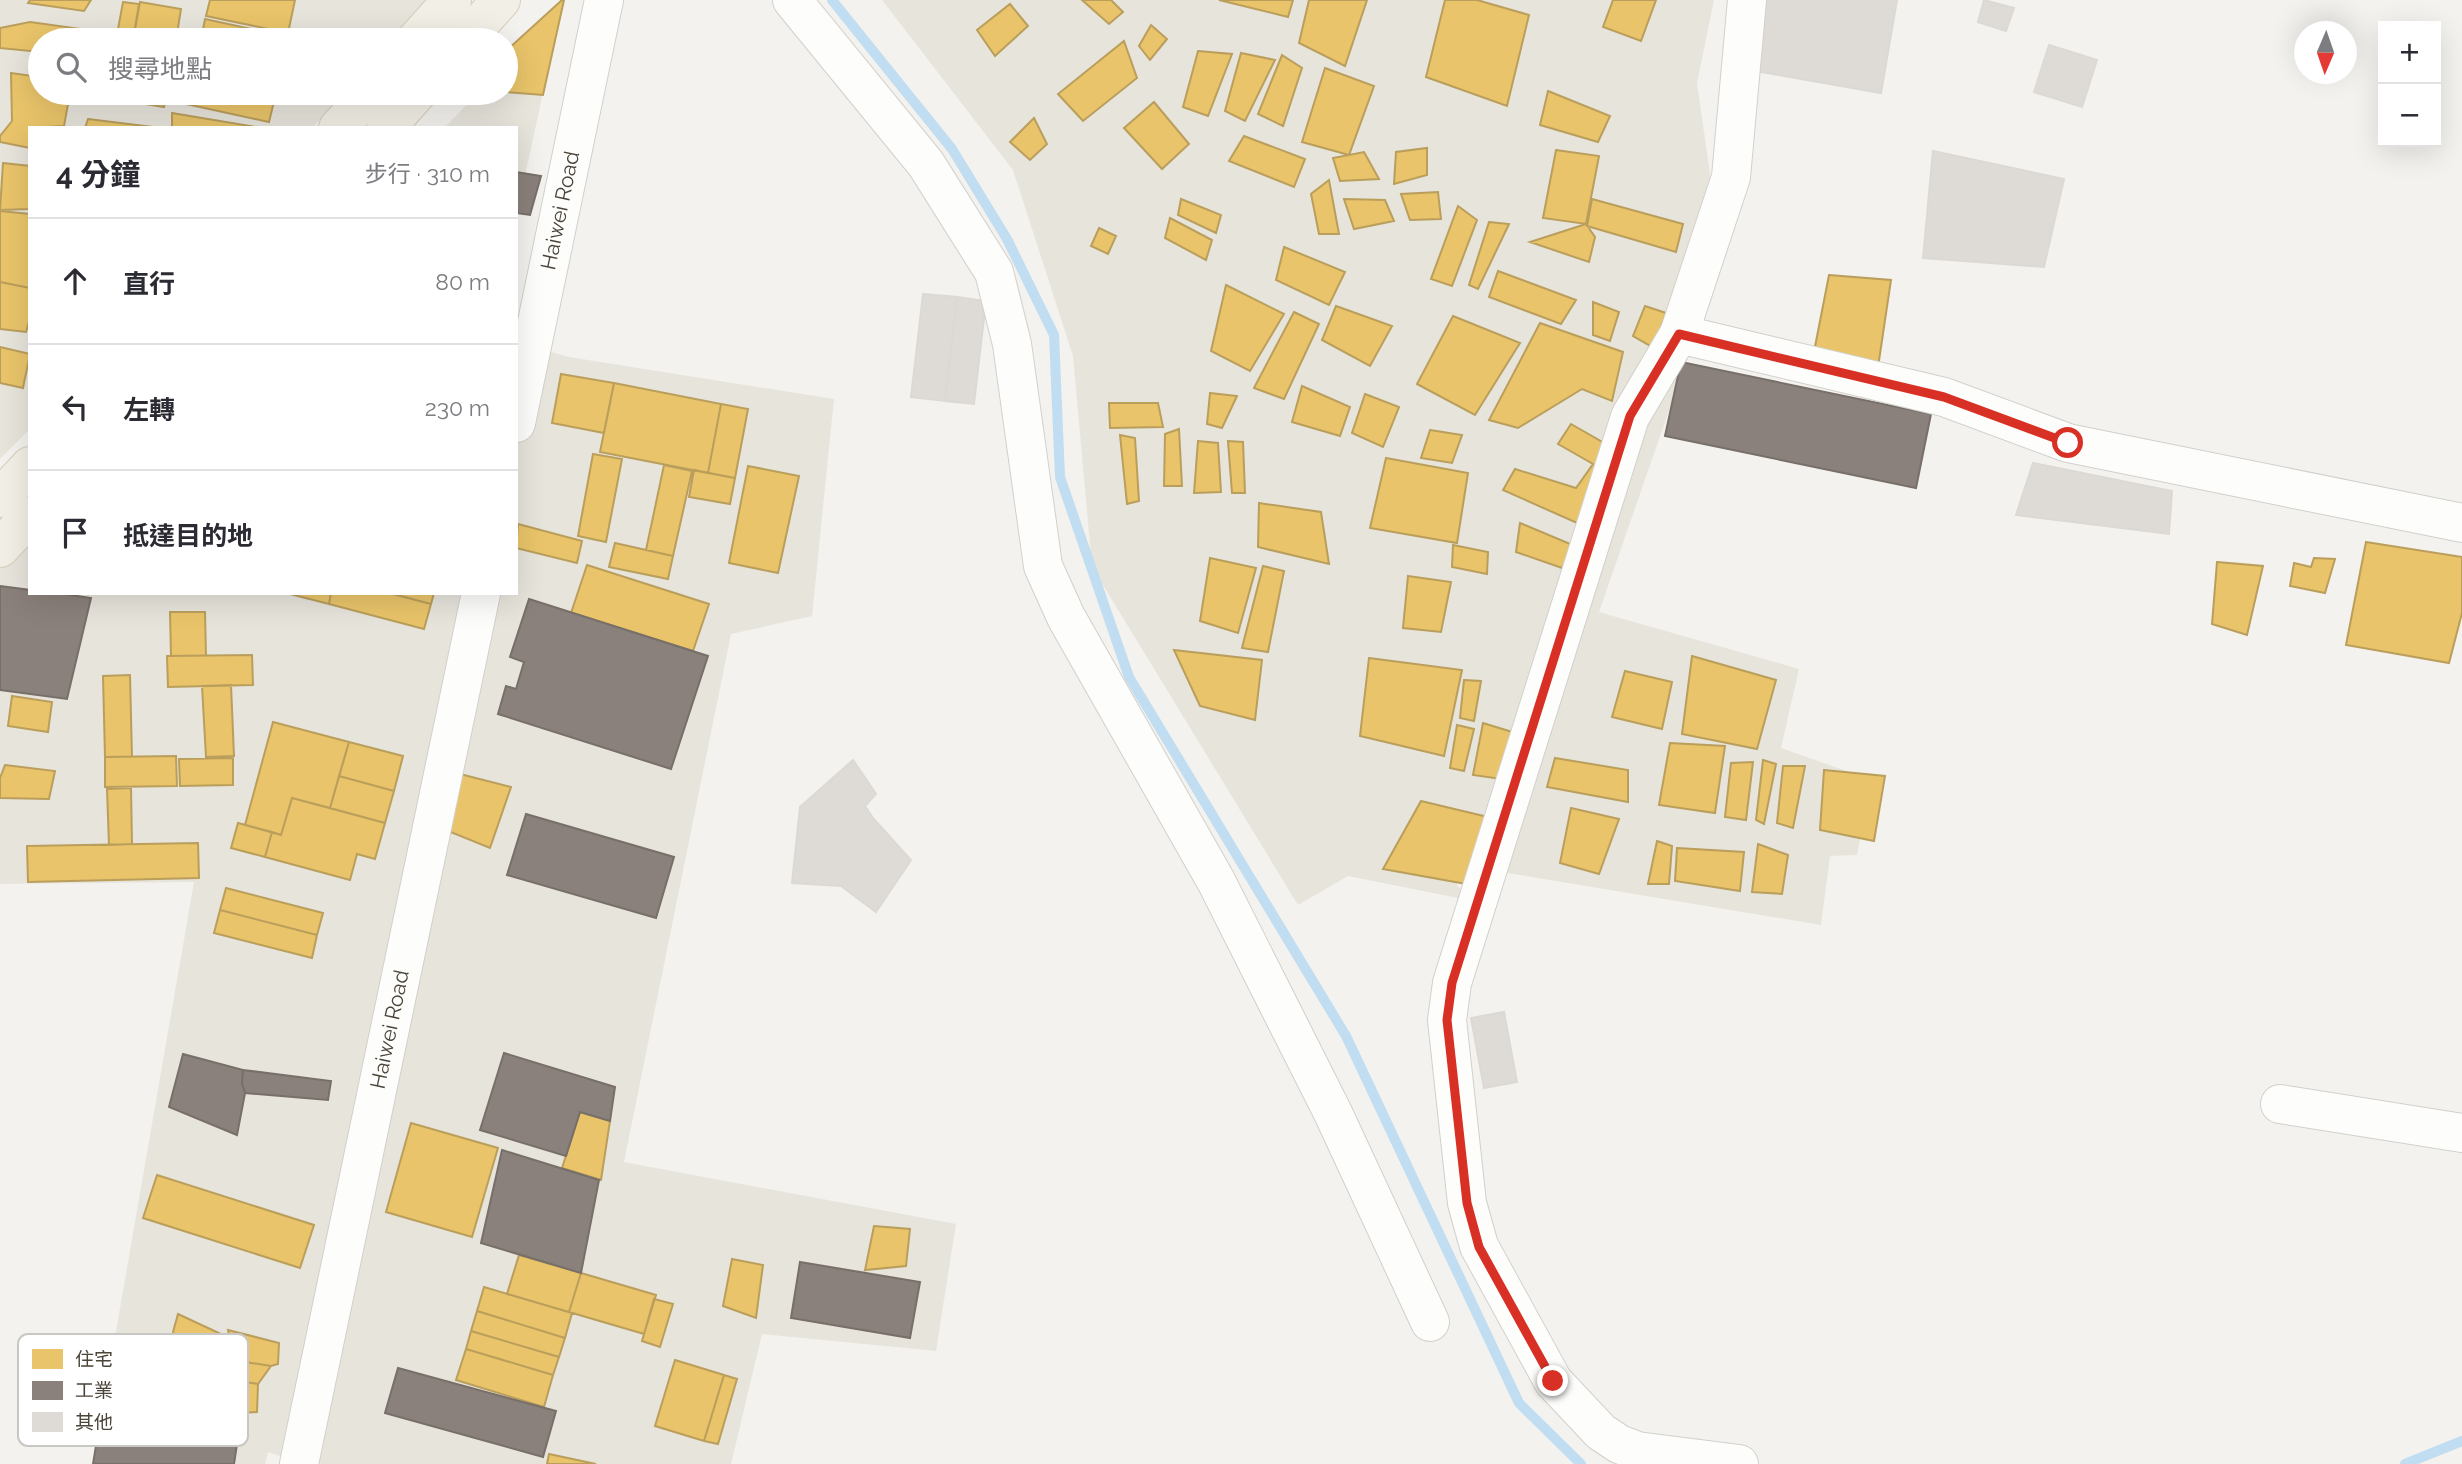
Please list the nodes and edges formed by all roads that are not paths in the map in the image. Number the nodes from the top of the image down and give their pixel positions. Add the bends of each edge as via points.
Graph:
1 (452, 0) edge
2 (501, 0) edge
3 (604, 0) edge
4 (792, 0) edge
5 (1748, 0) edge
6 (427, 28) edge
7 (476, 28) edge
8 (359, 105) edge
9 (407, 105) edge
10 (340, 126) edge
11 (388, 126) edge
12 (1679, 334) junction
13 (518, 413) edge
14 (28, 468) edge
15 (0, 498) edge
16 (28, 518) edge
17 (2462, 523) edge
18 (0, 548) edge
19 (481, 595) edge
20 (2280, 1104) dead end
21 (2462, 1133) edge
22 (1430, 1322) dead end
23 (299, 1464) edge
24 (1739, 1464) edge

1 - 6 main road
2 - 7 main road
3 - 13 street, Haiwei Road
4 - 22 street via 926,164 994,272 1012,344 1043,566 1066,617 1216,881 1333,1113
5 - 12 street via 1731,177
8 - 10 main road
9 - 11 main road
12 - 17 street via 1944,397 2068,443
12 - 24 street via 1630,416 1452,983 1447,1020 1467,1203 1479,1247 1553,1381 1601,1432 1619,1444 1637,1451
14 - 15 main road
16 - 18 main road
19 - 23 street, Haiwei Road
20 - 21 street

